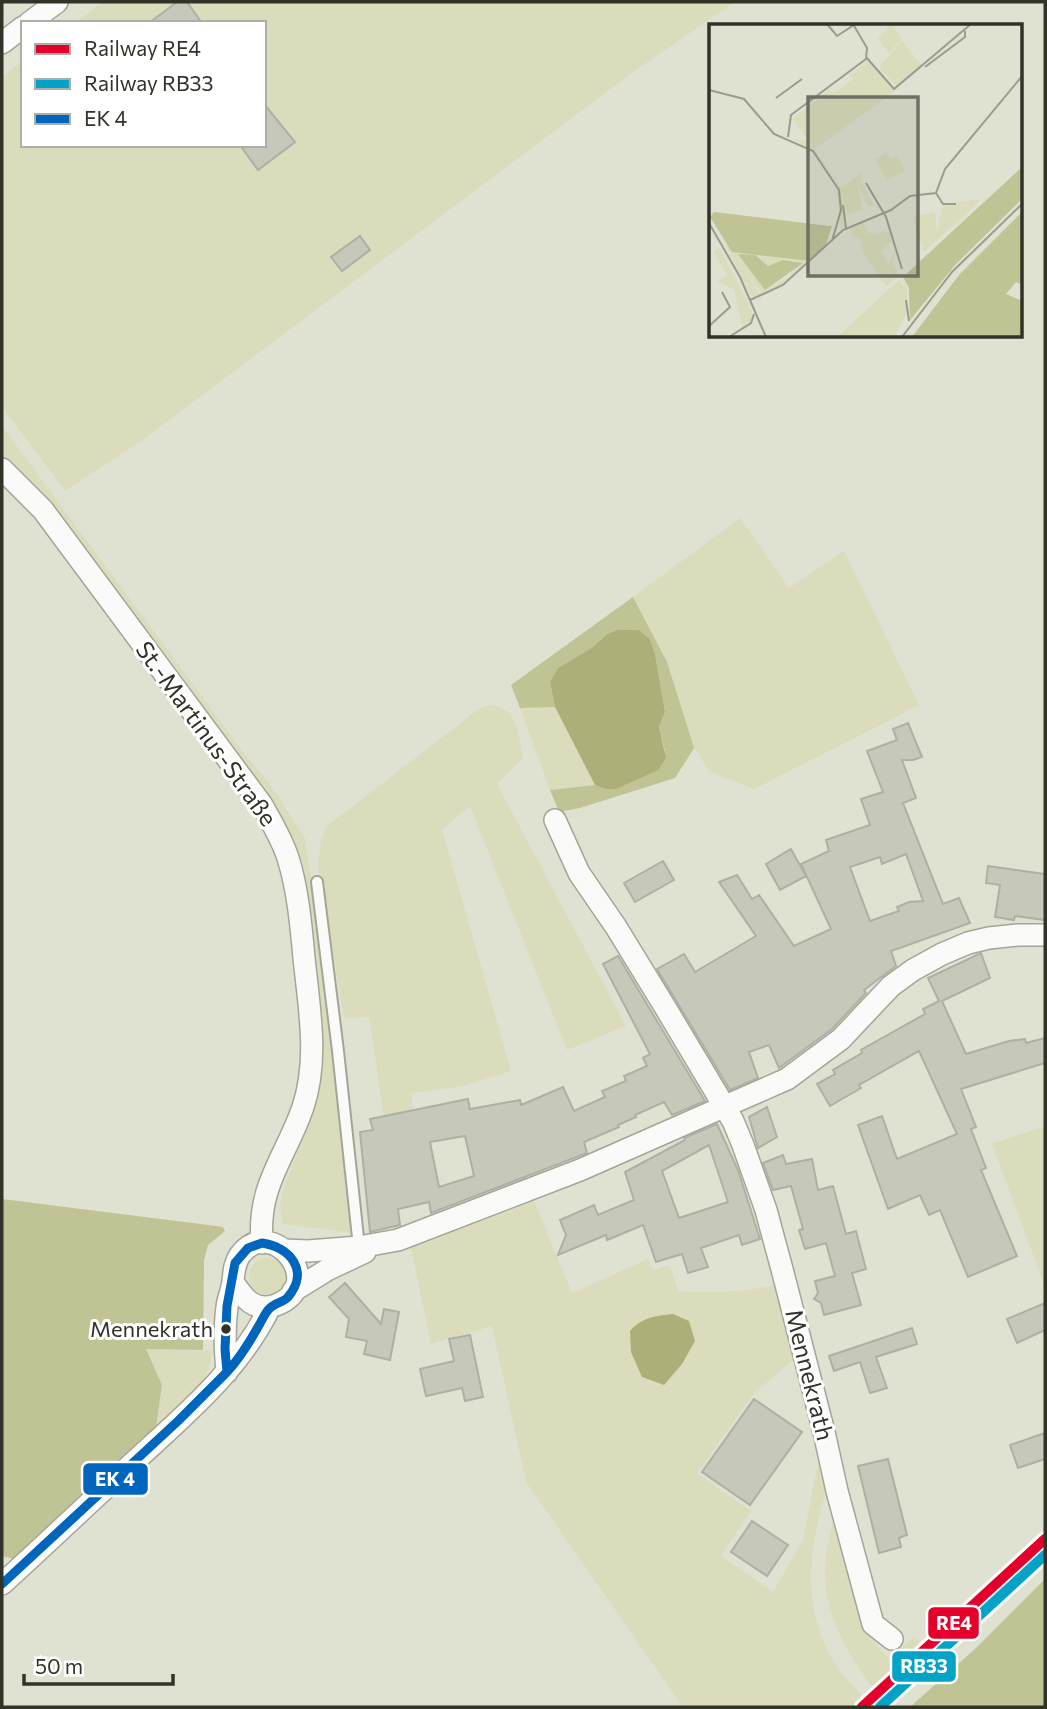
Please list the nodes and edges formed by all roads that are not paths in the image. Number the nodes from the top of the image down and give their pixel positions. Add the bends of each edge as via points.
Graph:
1 (57, 2) edge
2 (32, 21) edge
3 (21, 29) edge
4 (2, 43) edge
5 (2, 469) edge
6 (555, 820) dead end
7 (317, 882) dead end
8 (1045, 935) edge
9 (724, 1108) junction
10 (262, 1243) junction
11 (383, 1243) junction
12 (359, 1247) junction
13 (285, 1250) junction
14 (233, 1282) junction
15 (293, 1291) junction
16 (270, 1307) junction
17 (227, 1372) junction
18 (2, 1584) edge
19 (892, 1639) dead end

1 - 2 street
3 - 4 street
5 - 10 street, St.-Martinus-Straße via 43,510 262,805 289,861 306,973 311,1071 303,1107 265,1195
6 - 9 street, Mennekrath via 579,873
7 - 12 lane
8 - 9 street via 989,938 942,954 891,986 841,1039 814,1060 787,1079
9 - 11 street via 502,1201
9 - 19 street, Mennekrath via 743,1144 765,1210 873,1624
10 - 13 street
10 - 14 street via 240,1254
11 - 12 street
11 - 15 street
12 - 13 street
13 - 15 street via 298,1273
14 - 16 street via 251,1304
14 - 17 street via 227,1306
15 - 16 street
16 - 17 street
17 - 18 street

